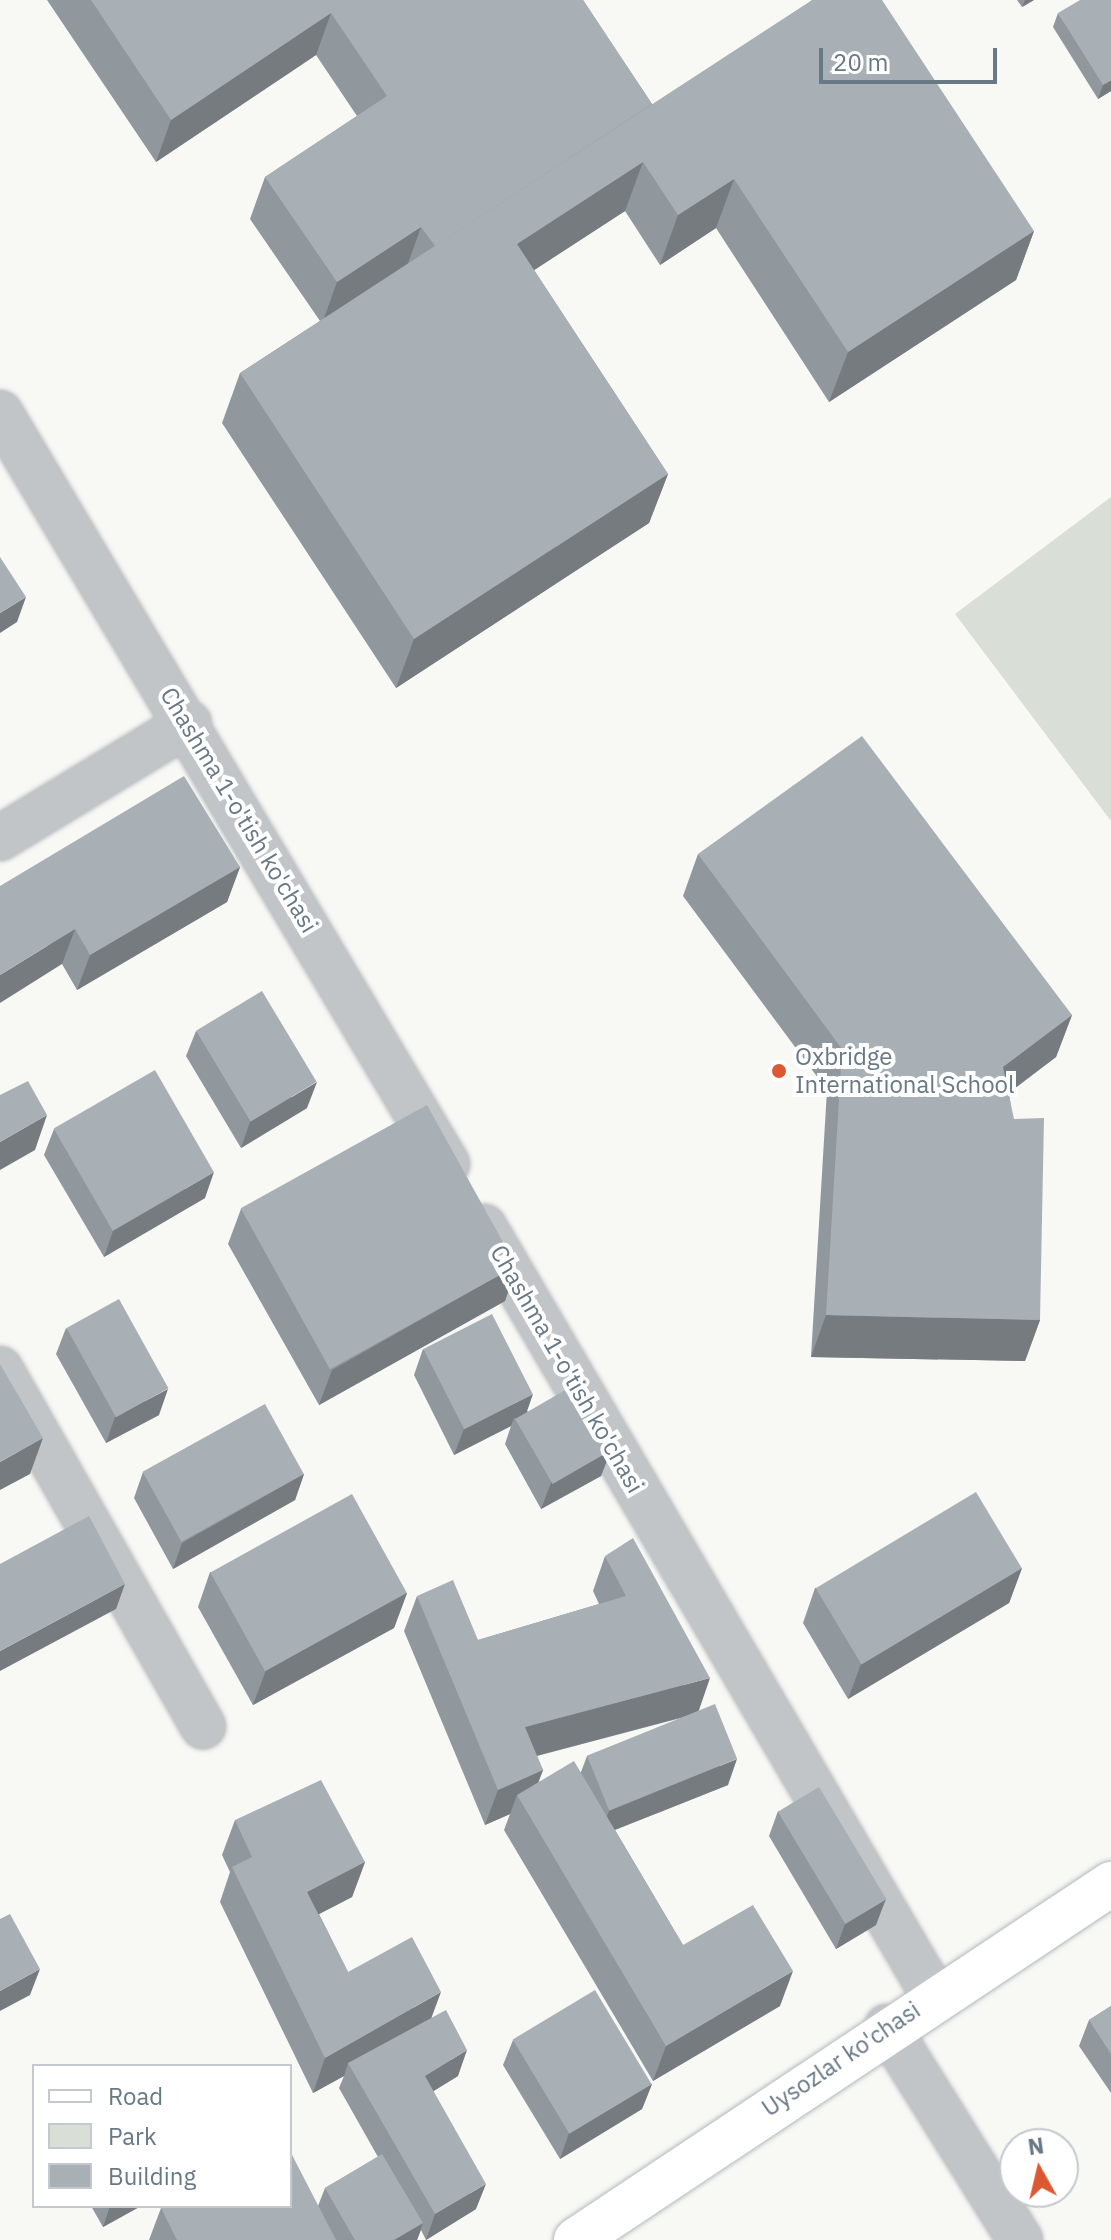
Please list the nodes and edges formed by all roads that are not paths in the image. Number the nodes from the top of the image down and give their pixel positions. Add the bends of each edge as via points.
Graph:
1 (0, 413) edge
2 (189, 723) junction
3 (0, 838) edge
4 (0, 1369) edge
5 (203, 1726) dead end
6 (1111, 1884) edge
7 (934, 1996) junction
8 (887, 2027) junction
9 (576, 2240) edge
10 (1020, 2240) edge

1 - 2 street, Chashma 1-o'tish ko'chasi
2 - 3 street
2 - 7 street, Chashma 1-o'tish ko'chasi
4 - 5 street
6 - 7 main road, Uysozlar ko'chasi
7 - 8 main road, Uysozlar ko'chasi
8 - 9 main road, Uysozlar ko'chasi
8 - 10 street

